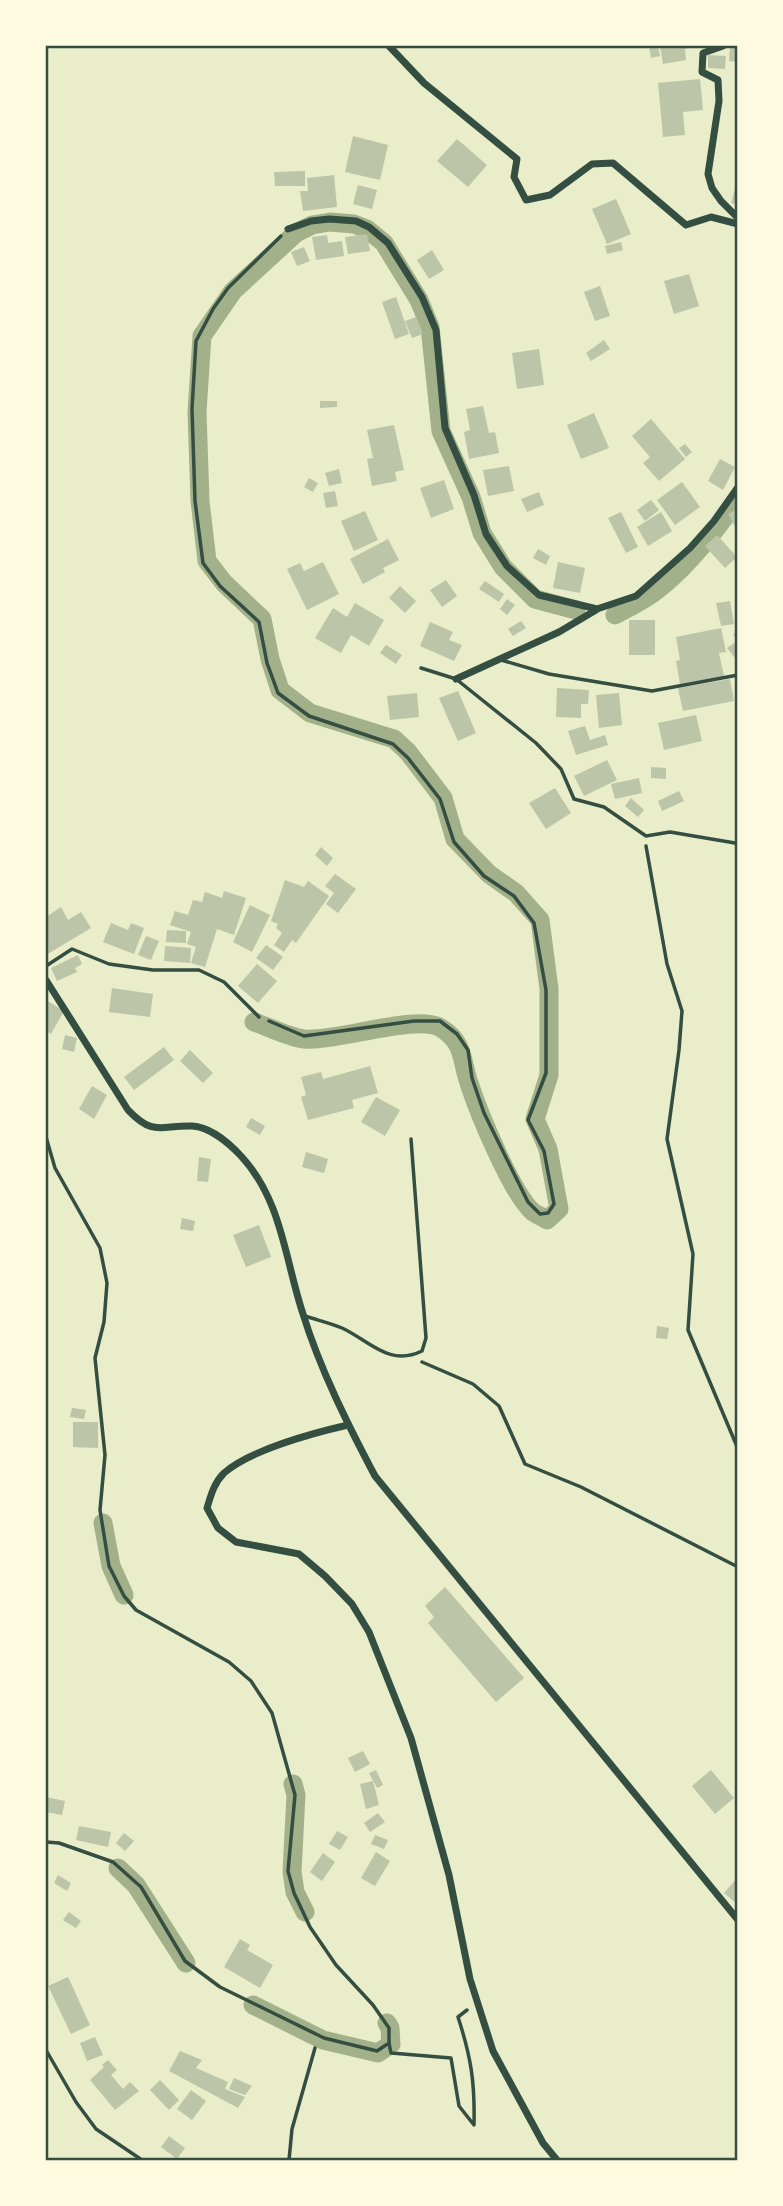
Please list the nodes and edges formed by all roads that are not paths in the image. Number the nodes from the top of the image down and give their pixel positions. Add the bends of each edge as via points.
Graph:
1 (389, 46) edge
2 (723, 46) edge
3 (737, 218) edge
4 (737, 224) edge
5 (288, 229) road end
6 (737, 487) edge
7 (597, 609) junction
8 (501, 660) junction
9 (421, 668) dead end
10 (737, 675) edge
11 (456, 679) junction
12 (737, 845) edge
13 (46, 966) edge
14 (46, 980) edge
15 (259, 1017) road end
16 (411, 1139) dead end
17 (303, 1315) junction
18 (348, 1425) junction
19 (737, 1920) edge
20 (315, 2048) dead end
21 (289, 2161) edge
22 (557, 2161) edge

1 - 4 street via 424,83 517,159 514,177 526,200 550,195 592,164 613,163 686,225 711,217
2 - 3 street via 703,53 702,72 718,80 719,101 708,174 716,195
5 - 7 street via 311,221 356,221 388,243 422,297 436,330 445,429 486,534 507,566 538,595
6 - 7 street via 690,548 650,584 636,596
7 - 8 street
8 - 10 lane via 549,674 652,691
8 - 11 street
9 - 11 lane
11 - 12 lane via 536,743 561,769 574,799 604,807 646,836 670,832
13 - 15 lane via 72,949 109,964 199,970 224,982
14 - 17 street via 136,1118 148,1127 194,1126 214,1133 241,1156 278,1218
16 - 17 lane via 426,1338 422,1351 410,1357 391,1356 341,1328
17 - 18 street
18 - 19 street via 375,1476
18 - 22 street via 304,1435 243,1460 223,1474 207,1508 218,1528 236,1542 299,1554 352,1604 369,1632 411,1738 492,2051
20 - 21 lane via 292,2129

